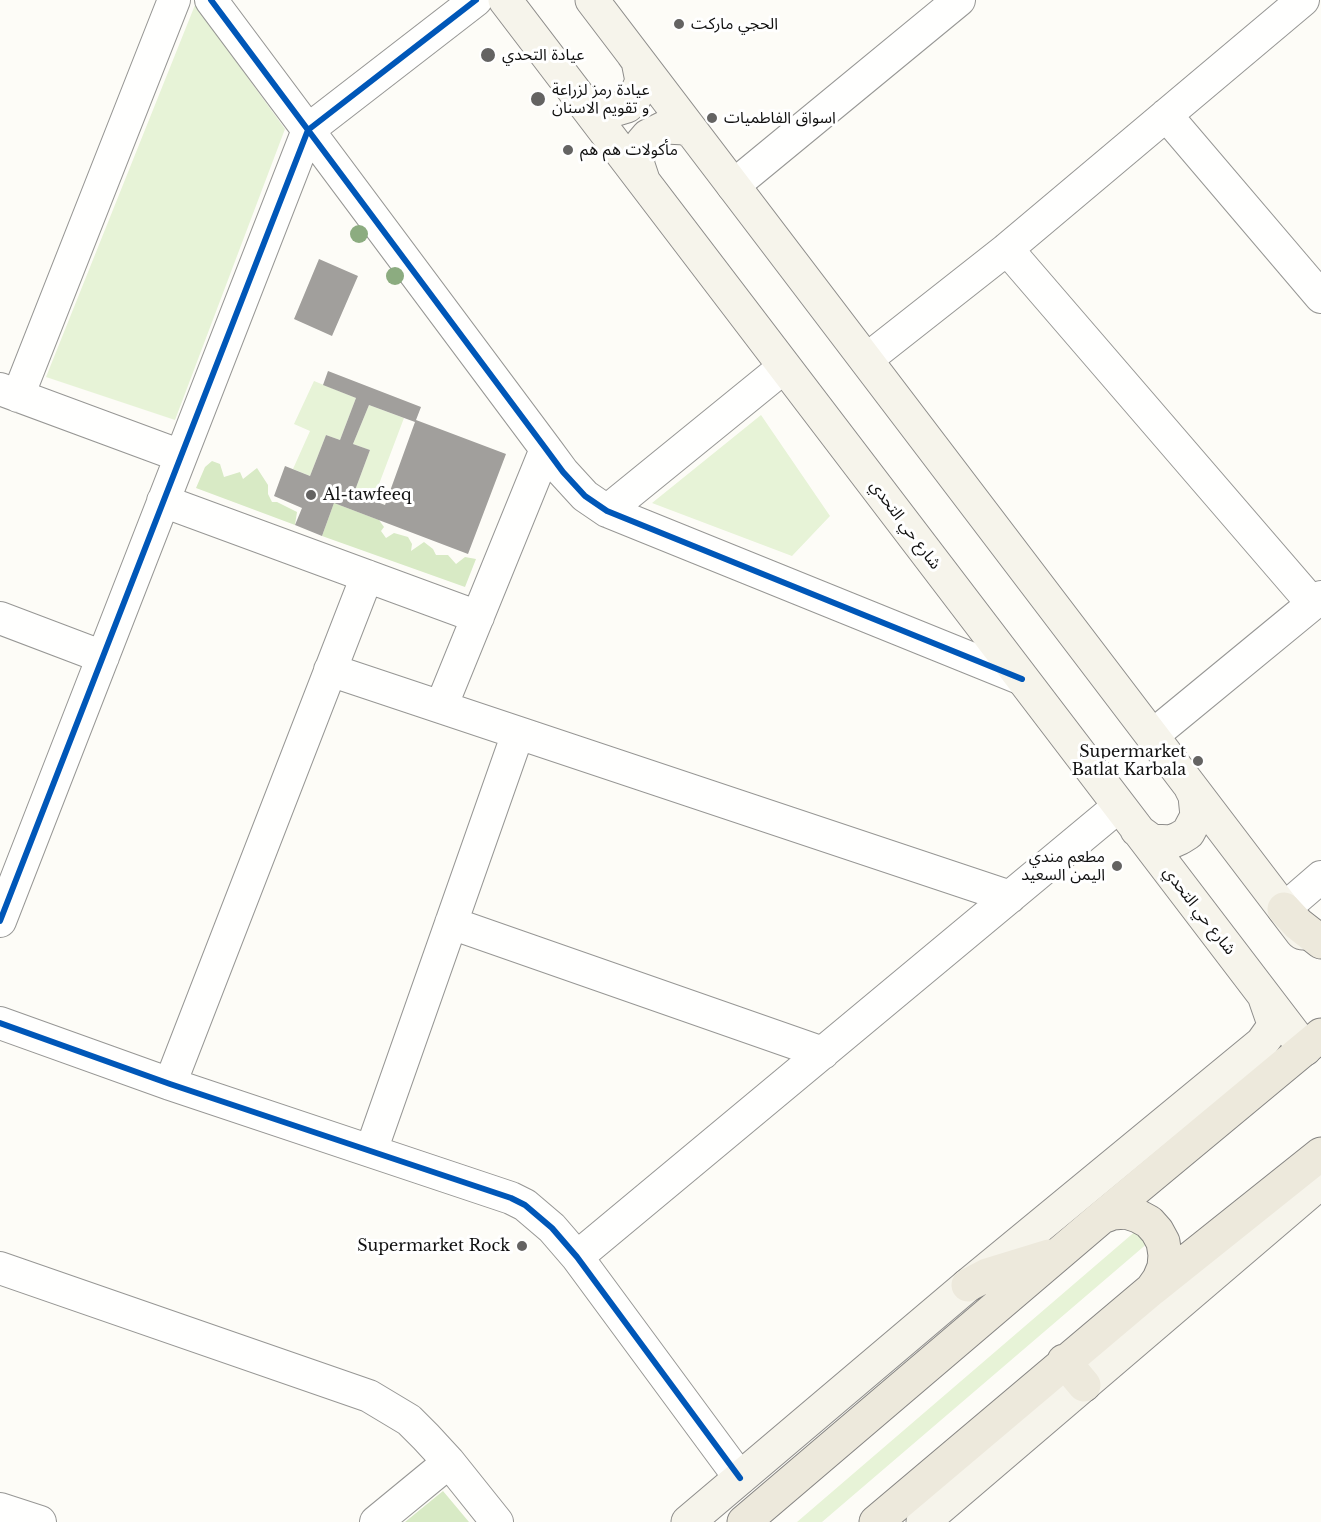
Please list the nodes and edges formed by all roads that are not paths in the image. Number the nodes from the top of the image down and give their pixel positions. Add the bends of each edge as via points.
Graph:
1 (174, 0) edge
2 (211, 0) edge
3 (476, 0) edge
4 (505, 0) edge
5 (959, 0) edge
6 (1303, 0) edge
7 (594, 1) edge
8 (632, 53) junction
9 (581, 99) junction
10 (1166, 115) junction
11 (308, 130) junction
12 (693, 133) junction
13 (643, 180) junction
14 (733, 186) junction
15 (1007, 249) junction
16 (1316, 279) edge
17 (866, 360) junction
18 (784, 367) junction
19 (9, 393) edge
20 (546, 449) junction
21 (181, 456) junction
22 (163, 501) junction
23 (607, 511) junction
24 (367, 576) junction
25 (1317, 601) edge
26 (478, 616) junction
27 (0, 618) edge
28 (103, 657) junction
29 (330, 670) junction
30 (1022, 679) junction
31 (441, 707) junction
32 (518, 733) junction
33 (1152, 736) junction
34 (1191, 788) junction
35 (1128, 818) junction
36 (11, 861) edge
37 (1321, 877) edge
38 (1010, 897) junction
39 (1284, 909) junction
40 (0, 921) edge
41 (451, 923) junction
42 (1321, 942) edge
43 (1321, 958) edge
44 (1265, 998) junction
45 (0, 1023) edge
46 (1316, 1052) edge
47 (823, 1053) junction
48 (170, 1084) junction
49 (371, 1151) junction
50 (1321, 1154) edge
51 (1321, 1182) edge
52 (1102, 1217) junction
53 (1077, 1240) junction
54 (577, 1257) junction
55 (0, 1268) edge
56 (968, 1285) junction
57 (1152, 1289) junction
58 (1074, 1373) junction
59 (449, 1462) junction
60 (740, 1478) junction
61 (0, 1509) edge
62 (40, 1522) edge
63 (376, 1522) edge
64 (496, 1522) edge
65 (688, 1522) edge
66 (744, 1522) edge
67 (876, 1522) edge
68 (922, 1522) edge

1 - 19 street
2 - 11 street
3 - 11 street
4 - 9 main road, شارع حي التحدي
5 - 14 street
6 - 10 street
7 - 8 main road
8 - 9 main road via 642,81 627,106 608,112
8 - 12 main road
9 - 13 main road, شارع حي التحدي
10 - 15 street
10 - 16 street
11 - 20 street
11 - 21 street
12 - 13 main road via 685,128 666,127 648,136 637,162
12 - 14 main road
13 - 18 main road, شارع حي التحدي
14 - 17 main road
15 - 17 street
15 - 25 street
17 - 33 main road
18 - 23 street
18 - 30 main road, شارع حي التحدي
19 - 21 street
20 - 23 street via 585,496
20 - 26 street
21 - 22 street
22 - 24 street
22 - 28 street
23 - 30 street
24 - 26 street
24 - 29 street
25 - 33 street
26 - 31 street
27 - 28 street
28 - 36 street
29 - 31 street
29 - 48 street
30 - 35 main road, شارع حي التحدي
31 - 32 street
32 - 38 street
32 - 41 street
33 - 34 main road
34 - 35 main road via 1197,816 1180,838 1171,842 1152,841 1143,837
34 - 39 main road
35 - 38 street
35 - 44 main road, شارع حي التحدي
36 - 40 street
37 - 39 street
38 - 47 street
39 - 42 main road
39 - 43 main road
41 - 47 street
41 - 49 street
44 - 46 main road, شارع حي التحدي
44 - 56 main road via 1273,1021 1262,1043
45 - 48 street
46 - 52 main road
47 - 54 street
48 - 49 street
49 - 54 street via 511,1198 538,1215
50 - 57 main road
51 - 58 main road
52 - 53 main road
52 - 57 main road via 1132,1214 1157,1231 1163,1242 1164,1267
53 - 56 main road via 1044,1258 987,1275
53 - 66 main road
54 - 60 street
55 - 59 street via 369,1396 409,1420
56 - 60 main road
57 - 58 main road
58 - 67 main road
58 - 68 main road
59 - 63 street
59 - 64 street
60 - 65 main road
61 - 62 street

